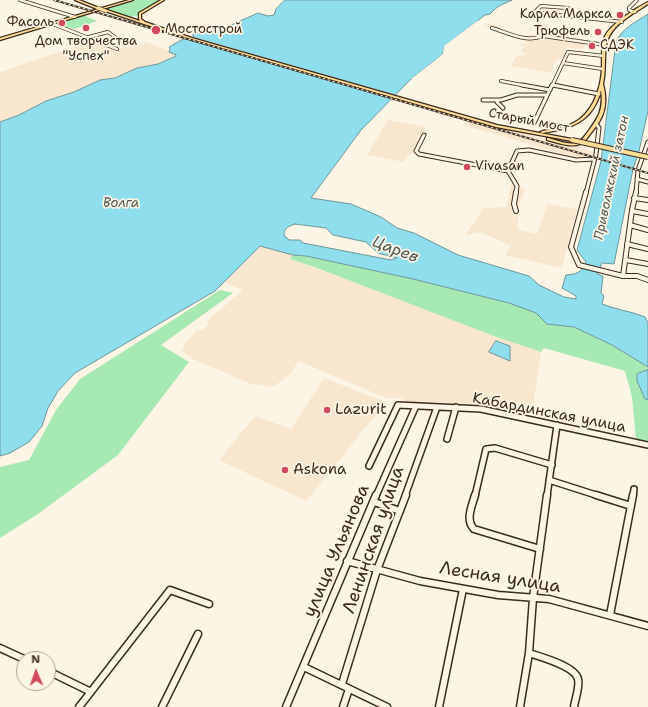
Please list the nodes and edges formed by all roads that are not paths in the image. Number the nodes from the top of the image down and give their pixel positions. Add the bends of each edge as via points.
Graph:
1 (20, 0) edge
2 (76, 0) edge
3 (86, 0) edge
4 (132, 0) edge
5 (163, 0) edge
6 (637, 0) edge
7 (648, 3) edge
8 (90, 5) junction
9 (568, 8) dead end
10 (97, 9) junction
11 (635, 12) junction
12 (75, 17) junction
13 (622, 22) junction
14 (53, 24) junction
15 (150, 25) junction
16 (492, 28) dead end
17 (88, 37) junction
18 (0, 39) edge
19 (124, 44) dead end
20 (605, 45) junction
21 (117, 49) dead end
22 (604, 56) junction
23 (563, 63) junction
24 (603, 70) junction
25 (501, 81) dead end
26 (602, 83) junction
27 (553, 85) junction
28 (546, 89) junction
29 (550, 90) junction
30 (599, 94) junction
31 (543, 95) junction
32 (547, 95) junction
33 (483, 100) dead end
34 (497, 102) junction
35 (503, 108) dead end
36 (534, 123) dead end
37 (597, 125) junction
38 (560, 130) junction
39 (533, 134) junction
40 (424, 135) dead end
41 (555, 136) junction
42 (648, 142) edge
43 (648, 157) edge
44 (594, 159) junction
45 (508, 171) junction
46 (636, 179) junction
47 (648, 182) edge
48 (634, 198) junction
49 (648, 200) edge
50 (516, 211) dead end
51 (632, 211) junction
52 (648, 214) edge
53 (630, 225) junction
54 (648, 230) edge
55 (627, 244) junction
56 (648, 249) edge
57 (626, 260) junction
58 (648, 264) edge
59 (623, 276) junction
60 (648, 280) edge
61 (416, 406) junction
62 (437, 407) junction
63 (456, 407) junction
64 (557, 425) junction
65 (447, 439) dead end
66 (648, 445) edge
67 (552, 465) junction
68 (369, 466) dead end
69 (549, 480) junction
70 (634, 489) dead end
71 (374, 502) junction
72 (631, 506) junction
73 (400, 511) junction
74 (540, 549) junction
75 (347, 561) junction
76 (377, 570) junction
77 (463, 589) junction
78 (533, 598) junction
79 (209, 604) dead end
80 (610, 615) junction
81 (648, 626) edge
82 (198, 634) dead end
83 (0, 648) edge
84 (529, 653) junction
85 (16, 655) edge
86 (304, 666) junction
87 (56, 675) edge
88 (342, 684) junction
89 (349, 689) junction
90 (91, 692) junction
91 (79, 707) edge
92 (162, 707) edge
93 (286, 707) edge
94 (343, 707) edge
95 (387, 707) edge
96 (439, 707) edge
97 (520, 707) edge
98 (574, 707) edge

1 - 12 street
2 - 8 main road, Старый мост
3 - 8 main road
4 - 10 main road
5 - 15 main road via 140,14 140,19
6 - 11 street via 629,8
7 - 11 main road
8 - 10 main road, Старый мост
9 - 13 street via 541,6 536,11
10 - 12 main road
10 - 15 main road, Старый мост, bridge
11 - 13 main road
12 - 14 main road
13 - 20 main road via 609,33
14 - 17 street
14 - 18 main road
15 - 39 main road, Старый мост via 476,120
16 - 20 street via 524,39 543,36
17 - 19 street via 108,32
17 - 21 street
20 - 22 main road
22 - 23 street via 569,52
22 - 24 main road
23 - 24 street
23 - 27 street
24 - 26 main road
25 - 28 street
26 - 30 main road
26 - 37 main road via 605,101
27 - 29 street
27 - 30 street
28 - 29 street
28 - 31 street
29 - 32 street
30 - 38 main road via 586,117 573,126
31 - 32 street
31 - 34 street via 517,94
32 - 36 street
33 - 34 street
34 - 35 street
37 - 39 main road via 584,140 576,144 567,144
37 - 44 street via 599,128
38 - 39 main road
38 - 41 main road via 555,132
39 - 41 main road, Старый мост
40 - 45 street via 416,153
41 - 43 main road, Старый мост, bridge
42 - 46 street
44 - 45 street via 573,160 523,149 518,151
44 - 59 street via 571,247 582,265
45 - 50 street via 516,186
46 - 47 street
46 - 48 street
48 - 49 street
48 - 51 street
51 - 52 street
51 - 53 street
53 - 54 street
53 - 55 street
55 - 56 street
55 - 57 street
57 - 58 street
57 - 59 street
59 - 60 street via 637,276
61 - 62 street, Кабардинская улица
61 - 68 street, Кабардинская улица via 398,405
61 - 71 street, улица Ульянова
62 - 63 street, Кабардинская улица
62 - 73 street, Ленинская улица
63 - 64 street, Кабардинская улица via 481,409
63 - 65 street
64 - 66 street, Кабардинская улица
64 - 67 street
67 - 69 street
67 - 74 street via 495,448 486,449 469,520 474,529
69 - 72 street
69 - 74 street
70 - 72 street
71 - 73 street
71 - 75 street, улица Ульянова
72 - 80 street
73 - 76 street, Ленинская улица
74 - 78 street
75 - 76 street, Лесная улица
75 - 86 street, улица Ульянова
76 - 77 street, Лесная улица
76 - 88 street, Ленинская улица
77 - 78 street, Лесная улица
77 - 96 street
78 - 80 street, Лесная улица via 549,599
78 - 84 street
79 - 90 street via 170,590
80 - 81 street, Лесная улица
82 - 92 street
83 - 85 street
84 - 97 street
84 - 98 street via 576,673 578,678
86 - 88 street
86 - 93 street, улица Ульянова
87 - 90 street
88 - 89 street
89 - 94 street
89 - 95 street
90 - 91 street

